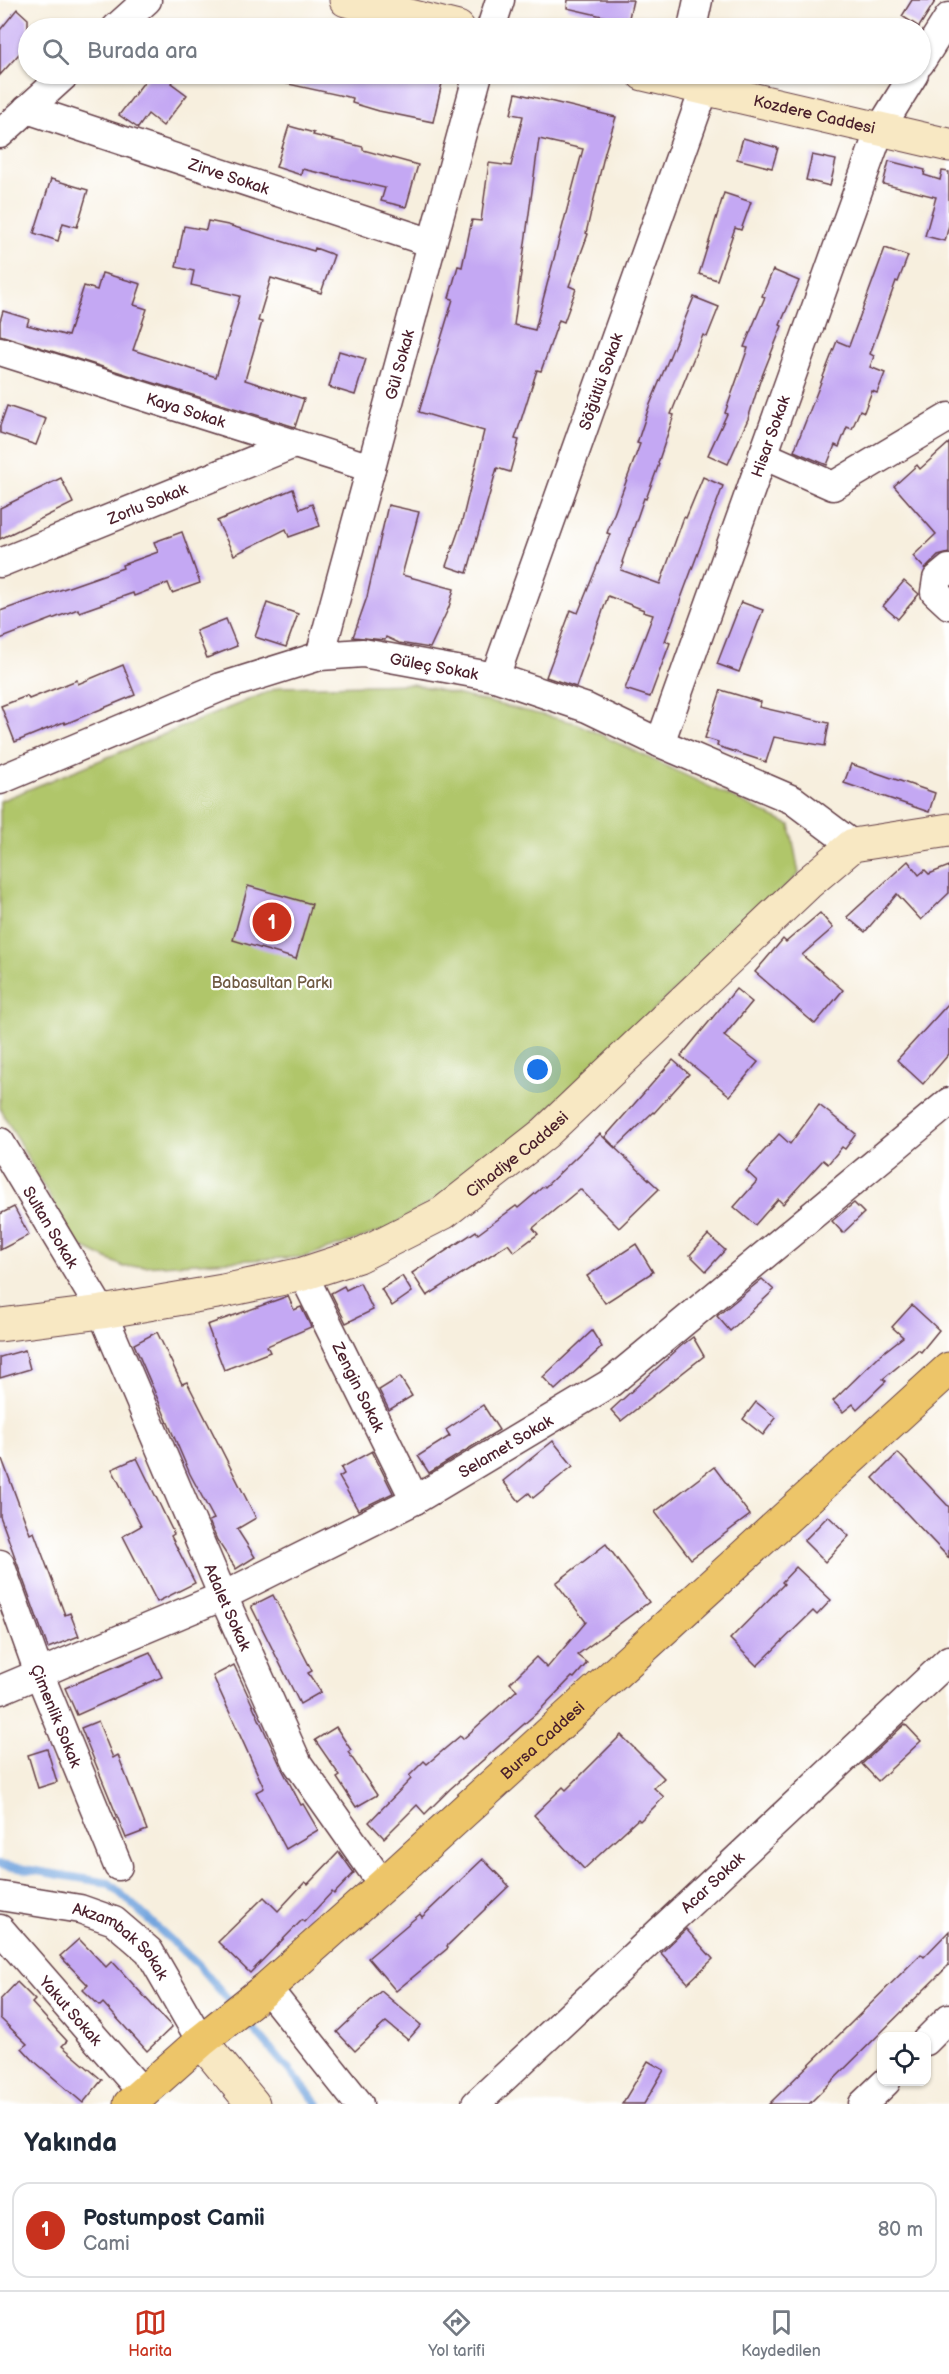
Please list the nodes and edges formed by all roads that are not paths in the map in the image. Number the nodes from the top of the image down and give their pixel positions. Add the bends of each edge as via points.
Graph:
1 (147, 0) edge
2 (346, 0) edge
3 (500, 0) edge
4 (698, 0) edge
5 (949, 17) edge
6 (127, 18) edge
7 (418, 18) edge
8 (494, 18) edge
9 (694, 18) edge
10 (931, 47) edge
11 (55, 84) edge
12 (475, 84) edge
13 (688, 84) edge
14 (701, 84) edge
15 (908, 84) edge
16 (27, 109) junction
17 (880, 129) junction
18 (0, 135) edge
19 (949, 145) edge
20 (432, 243) junction
21 (0, 351) edge
22 (949, 417) edge
23 (294, 444) junction
24 (763, 455) junction
25 (371, 468) junction
26 (0, 563) edge
27 (949, 568) edge
28 (949, 604) edge
29 (320, 656) junction
30 (495, 677) junction
31 (660, 743) junction
32 (0, 780) edge
33 (949, 830) edge
34 (853, 845) junction
35 (949, 1102) edge
36 (0, 1142) edge
37 (303, 1274) junction
38 (102, 1312) junction
39 (0, 1325) edge
40 (949, 1369) edge
41 (415, 1500) junction
42 (0, 1564) edge
43 (223, 1596) junction
44 (949, 1660) edge
45 (39, 1673) junction
46 (0, 1690) edge
47 (118, 1866) dead end
48 (383, 1885) junction
49 (0, 1896) edge
50 (0, 1929) edge
51 (261, 1993) junction
52 (949, 2018) edge
53 (211, 2033) junction
54 (931, 2037) edge
55 (882, 2086) edge
56 (136, 2098) edge
57 (253, 2104) edge
58 (359, 2104) edge
59 (476, 2104) edge
60 (863, 2104) edge

1 - 6 street
2 - 7 street
3 - 8 street
4 - 9 street
5 - 10 street
11 - 16 street
12 - 20 street, Gül Sokak
13 - 30 street, Söğütlü Sokak
14 - 17 street, Kozdere Caddesi
15 - 17 street, Hisar Sokak
16 - 18 street
16 - 20 street, Zirve Sokak
17 - 19 street, Kozdere Caddesi
17 - 24 street, Hisar Sokak
20 - 25 street, Gül Sokak
21 - 23 street, Kaya Sokak
22 - 24 street via 833,486
23 - 25 street, Kaya Sokak
23 - 26 street, Zorlu Sokak
24 - 31 street, Hisar Sokak
25 - 29 street, Gül Sokak
27 - 28 street via 937,579 935,592
29 - 30 street, Güleç Sokak via 363,653
29 - 32 street, Güleç Sokak via 221,687
30 - 31 street, Güleç Sokak via 587,708
31 - 34 street, Güleç Sokak via 793,800
33 - 34 street
34 - 37 street, Cihadiye Caddesi via 545,1133 443,1213 358,1256
35 - 41 street, Selamet Sokak via 609,1384
36 - 38 street, Sultan Sokak
37 - 38 street, Cihadiye Caddesi
37 - 41 street, Zengin Sokak
38 - 39 street, Cihadiye Caddesi
38 - 43 street, Adalet Sokak
40 - 48 main road, Bursa Caddesi
41 - 43 street, Selamet Sokak
42 - 45 street, Çimenlik Sokak
43 - 45 street, Selamet Sokak
43 - 48 street, Adalet Sokak via 298,1764
44 - 59 street, Acar Sokak
45 - 46 street, Selamet Sokak
45 - 47 street, Çimenlik Sokak
48 - 51 main road, Bursa Caddesi
49 - 53 street, Akzambak Sokak via 80,1909 114,1921 149,1951
50 - 56 street, Yakut Sokak
51 - 53 main road, Bursa Caddesi
51 - 58 street
52 - 54 street
53 - 56 main road, Bursa Caddesi
53 - 57 street
55 - 60 street

